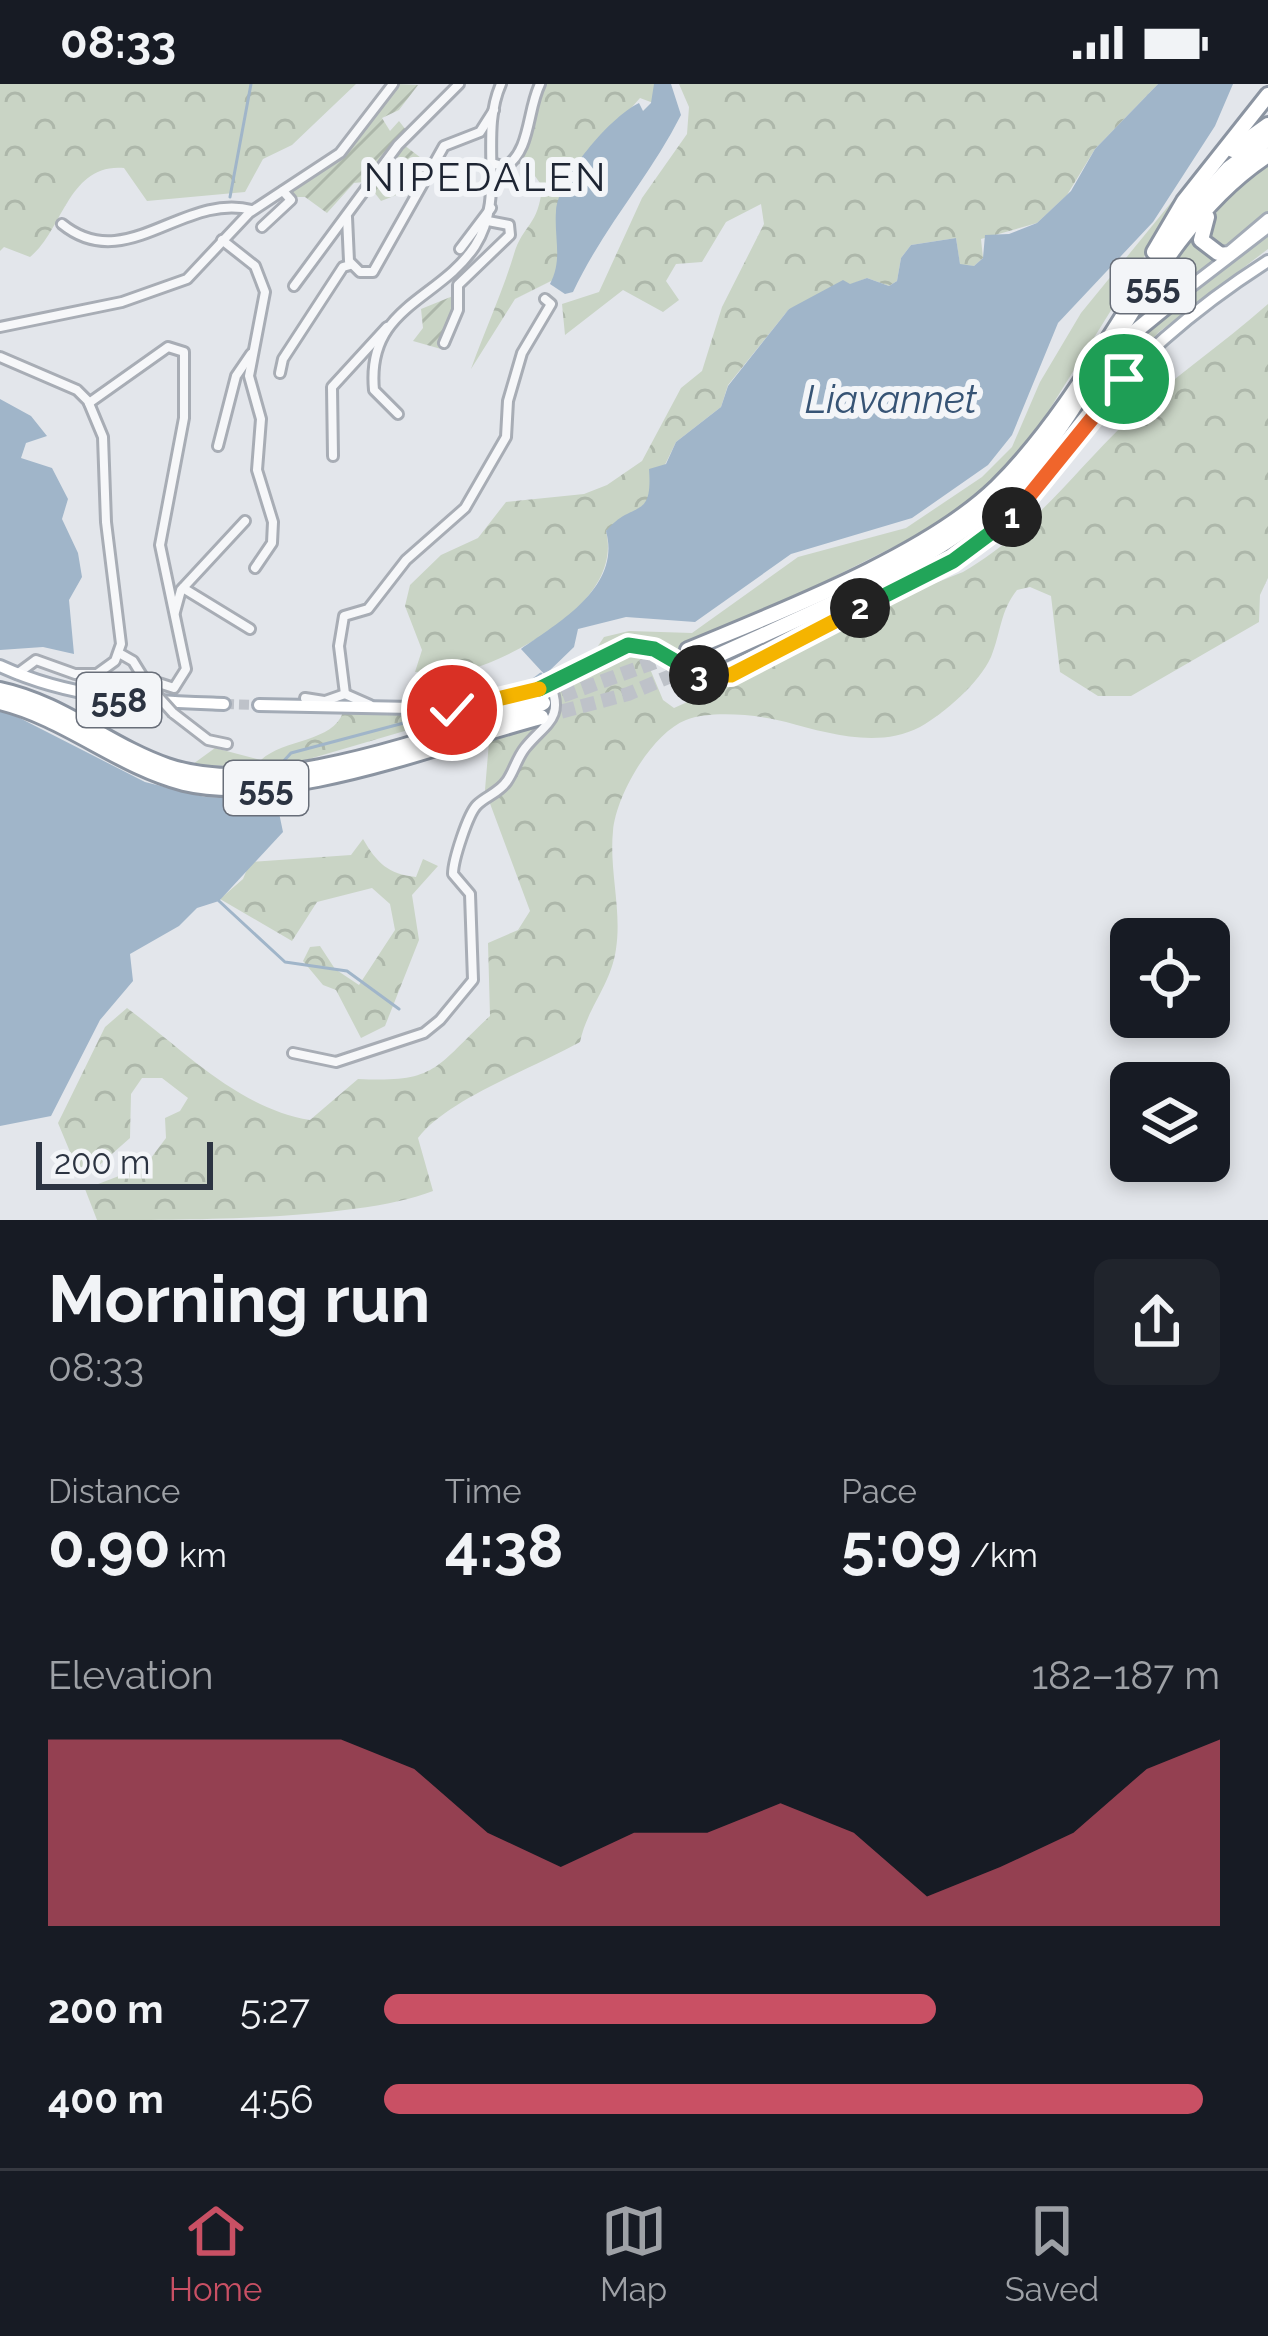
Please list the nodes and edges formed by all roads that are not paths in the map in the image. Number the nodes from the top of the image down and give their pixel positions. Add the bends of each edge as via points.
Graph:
1 (393, 84) edge
2 (459, 84) edge
3 (501, 84) edge
4 (540, 84) edge
5 (1268, 94) edge
6 (495, 108) junction
7 (1268, 124) edge
8 (1268, 139) edge
9 (1268, 155) edge
10 (491, 161) junction
11 (1249, 168) junction
12 (1205, 173) junction
13 (283, 191) junction
14 (491, 207) junction
15 (254, 210) junction
16 (347, 217) junction
17 (488, 221) junction
18 (62, 224) dead end
19 (262, 226) dead end
20 (1268, 226) edge
21 (222, 240) junction
22 (460, 249) dead end
23 (1218, 254) joint
24 (1268, 261) edge
25 (350, 265) junction
26 (294, 286) dead end
27 (1186, 290) joint
28 (545, 299) dead end
29 (0, 326) edge
30 (388, 327) junction
31 (444, 343) dead end
32 (1101, 345) junction
33 (253, 353) junction
34 (0, 357) edge
35 (280, 373) dead end
36 (89, 403) junction
37 (398, 414) dead end
38 (1068, 414) junction
39 (218, 446) dead end
40 (333, 456) dead end
41 (245, 521) dead end
42 (255, 568) dead end
43 (183, 588) junction
44 (174, 620) junction
45 (250, 629) dead end
46 (688, 650) tunnel mouth
47 (119, 653) junction
48 (704, 662) tunnel mouth
49 (0, 666) edge
50 (17, 674) junction
51 (143, 678) junction
52 (550, 684) junction
53 (2, 693) edge
54 (345, 694) junction
55 (305, 698) dead end
56 (224, 704) tunnel mouth
57 (324, 704) junction
58 (259, 705) tunnel mouth
59 (371, 709) junction
60 (542, 710) tunnel mouth
61 (227, 744) dead end
62 (293, 1052) dead end

1 - 13 street via 340,153
2 - 16 street via 398,145
3 - 6 street
4 - 10 street via 520,153 501,168
5 - 12 highway, 555
6 - 10 street
6 - 25 street via 480,133 444,146 376,270
7 - 12 highway, 555
8 - 32 highway, 555 via 1207,191
9 - 11 highway, 555
10 - 14 street
11 - 23 highway, 555 via 1203,224 1203,244
11 - 38 highway, 555 via 1196,223
12 - 32 highway, 555
13 - 15 street
13 - 19 street via 291,200
14 - 17 street
14 - 22 street
15 - 18 street via 170,222 110,245 87,242
15 - 21 street
16 - 25 street
16 - 26 street
17 - 30 street via 466,258
17 - 31 street via 507,224 510,235 458,285
20 - 23 main road
20 - 27 main road
21 - 29 street via 188,279 168,289
21 - 33 street via 262,280
24 - 52 main road via 1152,351 1082,425 1022,508 953,561 731,675 700,676 633,645
25 - 35 street via 305,322
27 - 38 highway, 555 via 1132,332
28 - 54 street via 551,304 511,391 506,437 465,508 406,560 368,609 344,616
30 - 37 street via 374,390
30 - 40 street via 332,387
32 - 46 highway, 555 via 1023,459 963,516
33 - 39 street via 236,376
33 - 42 street via 249,381 261,419 256,470 273,522 272,543
34 - 36 street via 77,390
36 - 44 street via 168,347 184,352 184,418 160,545
36 - 47 street via 105,448
38 - 48 highway, 555 via 1020,481 971,526
41 - 43 street
43 - 44 street
43 - 45 street
44 - 51 street via 186,661 180,684 168,689
47 - 50 street via 92,675 36,660
47 - 51 street
49 - 50 main road, 558
50 - 56 main road, 558 via 92,698
51 - 61 street, bridge via 200,736
52 - 59 main road via 452,710
52 - 62 street via 551,724 505,784 473,809 454,848 453,874 470,894 474,975 467,990 417,1036 336,1062
53 - 60 highway, 555 via 45,704 167,766 230,778 302,770
54 - 57 street
54 - 59 street
55 - 57 street
57 - 58 main road
57 - 59 main road

